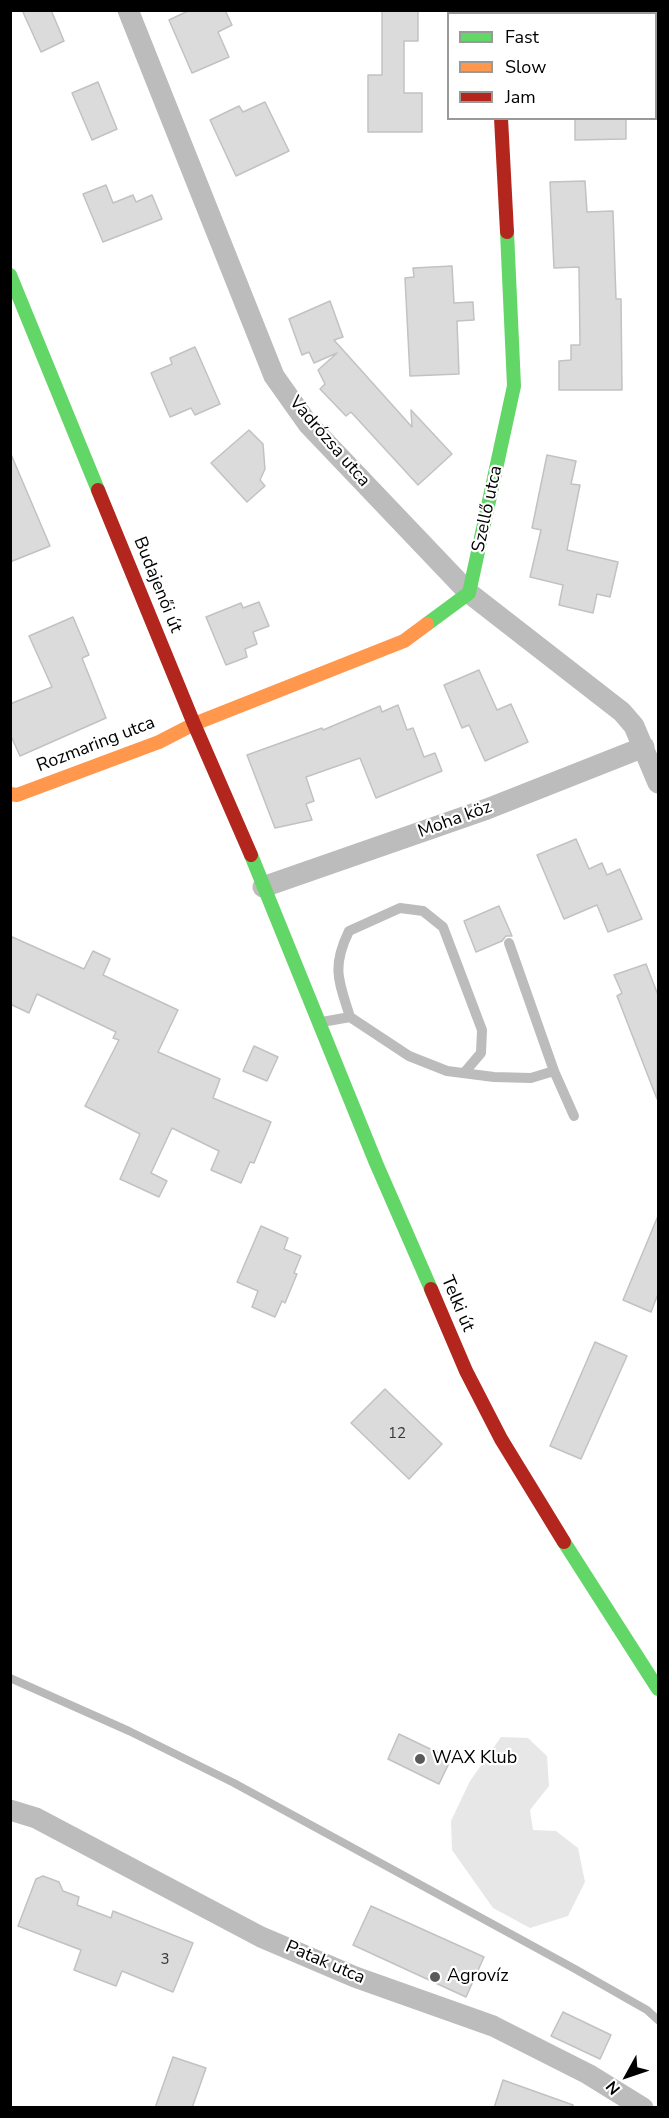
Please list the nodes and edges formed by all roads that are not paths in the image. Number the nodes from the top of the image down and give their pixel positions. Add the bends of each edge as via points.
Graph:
1 (128, 10) edge
2 (501, 120) edge
3 (10, 275) edge
4 (469, 593) junction
5 (194, 724) junction
6 (644, 747) junction
7 (658, 783) edge
8 (10, 794) edge
9 (263, 887) junction
10 (273, 907) joint
11 (509, 943) dead end
12 (350, 1017) junction
13 (319, 1023) junction
14 (554, 1071) junction
15 (464, 1073) junction
16 (574, 1116) dead end
17 (658, 1689) edge
18 (10, 1810) edge
19 (643, 2108) edge

1 - 4 street, Vadrózsa utca via 274,376 308,424
2 - 4 main road, Szellő utca via 514,386
3 - 5 main road, Budajenői út
4 - 5 main road via 404,641
4 - 6 street, Vadrózsa utca via 622,712
5 - 8 main road, Rozmaring utca via 159,742 17,795
5 - 9 main road, Budajenői út
6 - 7 street, Vadrózsa utca
6 - 9 street, Moha köz via 487,810
9 - 10 main road, Budajenői út
10 - 13 main road, Telki út
11 - 14 lane
12 - 13 lane
12 - 15 lane via 409,1056 447,1071
12 - 15 lane via 337,974 339,951 349,931 400,908 423,912 443,927 482,1030 481,1053
13 - 17 main road, Telki út via 486,1410 537,1500
14 - 15 lane via 531,1078
14 - 16 lane
18 - 19 street, Patak utca via 36,1818 261,1937 355,1977 493,2026 588,2074

